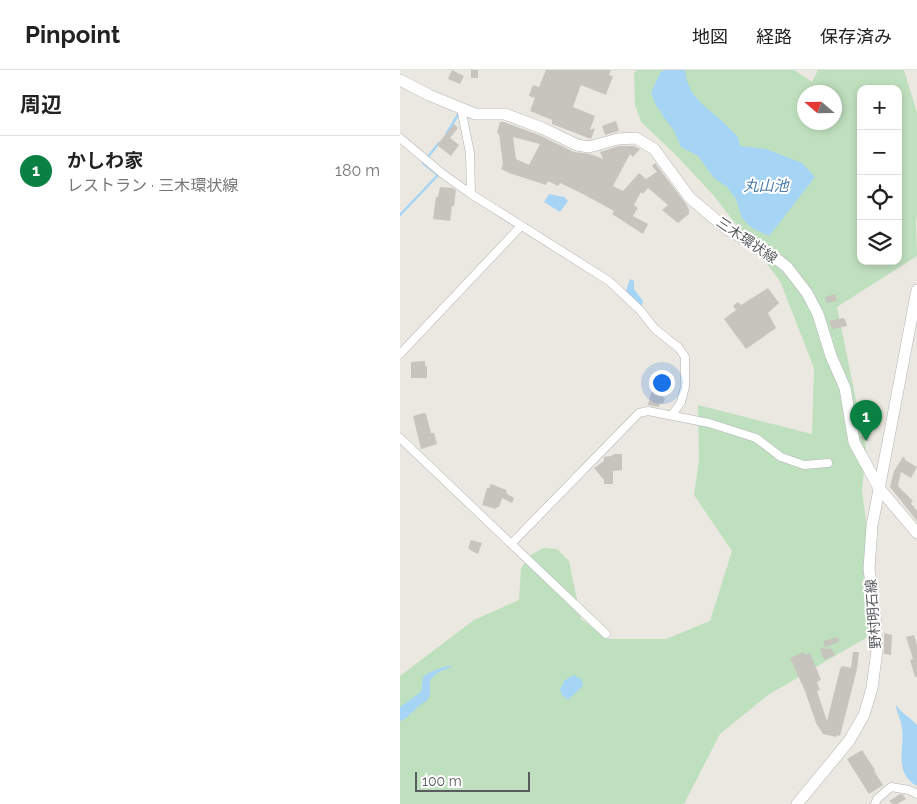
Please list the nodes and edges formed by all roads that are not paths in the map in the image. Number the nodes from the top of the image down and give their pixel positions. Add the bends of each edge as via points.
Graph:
1 (400, 80) edge
2 (461, 108) junction
3 (400, 138) edge
4 (471, 194) junction
5 (521, 226) junction
6 (917, 290) edge
7 (400, 354) edge
8 (672, 415) junction
9 (400, 438) edge
10 (828, 463) dead end
11 (879, 488) junction
12 (917, 533) edge
13 (511, 544) junction
14 (606, 634) dead end
15 (917, 794) edge
16 (797, 804) edge
17 (875, 804) edge

1 - 2 main road, 三木環状線
2 - 4 street via 470,153
2 - 11 main road, 三木環状線 via 475,114 505,114 577,146 636,138 654,149 690,198 728,230 765,250 787,267 818,314 845,388 854,442
3 - 4 street
4 - 5 street
5 - 7 street
5 - 8 street via 609,281 655,329 679,348 685,357 684,387 681,402
6 - 11 main road
8 - 10 street via 756,438 781,458 804,465
8 - 13 street via 648,411 639,413
9 - 13 street
11 - 12 main road
11 - 16 main road, 野村明石線 via 872,526 870,568 877,650 872,688 864,715 850,740
13 - 14 street
15 - 17 street via 891,787 876,799

